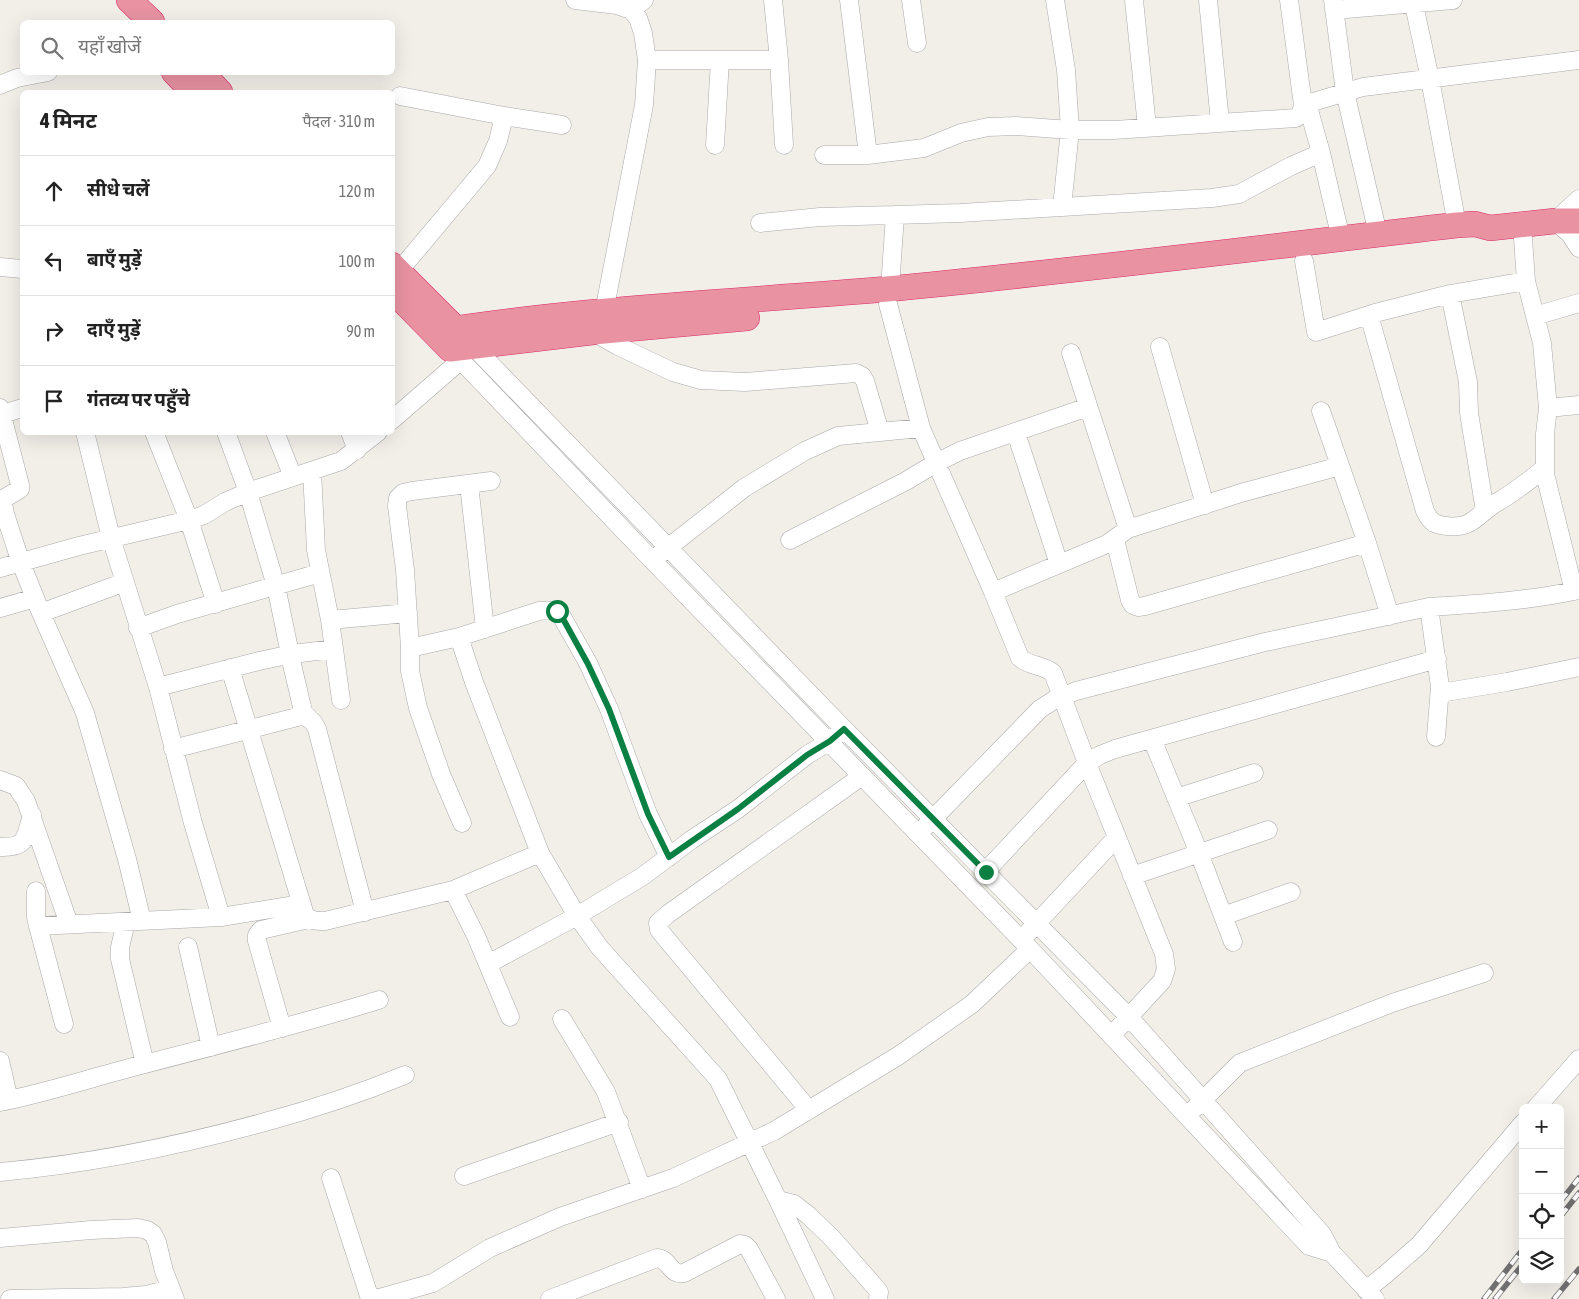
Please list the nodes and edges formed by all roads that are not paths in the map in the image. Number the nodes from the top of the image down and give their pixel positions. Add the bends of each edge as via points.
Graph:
1 (114, 0) edge
2 (129, 0) edge
3 (575, 0) edge
4 (773, 0) edge
5 (849, 0) edge
6 (911, 0) edge
7 (1055, 0) edge
8 (1134, 0) edge
9 (1208, 0) edge
10 (1289, 0) edge
11 (1454, 0) edge
12 (1414, 2) edge
13 (638, 5) edge
14 (1334, 5) edge
15 (125, 20) edge
16 (150, 20) edge
17 (917, 44) dead end
18 (647, 60) junction
19 (720, 60) junction
20 (779, 60) junction
21 (1579, 60) edge
22 (33, 75) edge
23 (177, 75) edge
24 (204, 75) edge
25 (1430, 79) junction
26 (0, 84) edge
27 (191, 90) edge
28 (218, 90) edge
29 (1345, 92) junction
30 (400, 96) dead end
31 (1305, 104) junction
32 (504, 116) junction
33 (1220, 122) junction
34 (562, 125) dead end
35 (1147, 127) junction
36 (1070, 130) junction
37 (714, 145) dead end
38 (784, 145) dead end
39 (1321, 153) junction
40 (824, 154) dead end
41 (868, 155) junction
42 (1579, 200) edge
43 (1062, 208) junction
44 (895, 215) junction
45 (1567, 221) edge
46 (760, 222) dead end
47 (1522, 224) junction
48 (1457, 225) junction
49 (1490, 228) junction
50 (1378, 234) junction
51 (1341, 239) junction
52 (1579, 248) edge
53 (1304, 261) junction
54 (0, 268) edge
55 (20, 269) edge
56 (395, 276) edge
57 (1526, 281) junction
58 (1450, 294) junction
59 (889, 296) junction
60 (1579, 303) edge
61 (1369, 315) junction
62 (1535, 316) junction
63 (599, 322) junction
64 (455, 343) junction
65 (1160, 347) dead end
66 (1071, 353) dead end
67 (1579, 405) edge
68 (1088, 407) junction
69 (20, 408) edge
70 (1548, 408) junction
71 (1321, 411) dead end
72 (1, 412) edge
73 (395, 416) edge
74 (921, 428) junction
75 (880, 432) junction
76 (1016, 433) junction
77 (86, 435) edge
78 (155, 435) edge
79 (227, 435) edge
80 (276, 435) edge
81 (351, 435) edge
82 (374, 435) edge
83 (357, 450) junction
84 (936, 462) junction
85 (1340, 466) junction
86 (1545, 468) junction
87 (312, 471) junction
88 (293, 477) junction
89 (491, 482) dead end
90 (469, 484) junction
91 (248, 492) junction
92 (1205, 504) junction
93 (1485, 511) junction
94 (188, 520) junction
95 (1122, 535) junction
96 (111, 538) junction
97 (790, 540) dead end
98 (1367, 543) junction
99 (668, 548) junction
100 (652, 560) junction
101 (21, 562) junction
102 (1059, 564) junction
103 (0, 568) edge
104 (320, 573) junction
105 (125, 582) junction
106 (276, 586) junction
107 (1576, 590) edge
108 (993, 592) junction
109 (216, 604) junction
110 (38, 605) junction
111 (1429, 607) junction
112 (0, 608) edge
113 (408, 614) junction
114 (1390, 616) junction
115 (330, 620) junction
116 (138, 628) junction
117 (485, 629) junction
118 (460, 637) junction
119 (410, 648) junction
120 (334, 649) junction
121 (291, 654) junction
122 (1438, 659) junction
123 (1579, 667) edge
124 (230, 668) junction
125 (158, 687) junction
126 (1440, 692) junction
127 (1062, 696) junction
128 (341, 700) dead end
129 (308, 717) junction
130 (844, 729) junction
131 (248, 730) junction
132 (1436, 737) dead end
133 (1152, 739) junction
134 (830, 741) junction
135 (173, 749) junction
136 (1087, 763) junction
137 (1254, 773) dead end
138 (862, 776) junction
139 (0, 780) edge
140 (1176, 798) junction
141 (32, 814) junction
142 (933, 819) junction
143 (462, 824) dead end
144 (1268, 830) dead end
145 (918, 834) junction
146 (1116, 837) junction
147 (0, 847) edge
148 (540, 853) junction
149 (1199, 853) junction
150 (669, 857) junction
151 (986, 872) junction
152 (1132, 876) junction
153 (453, 890) junction
154 (36, 891) dead end
155 (1291, 892) dead end
156 (306, 911) junction
157 (366, 912) junction
158 (577, 916) junction
159 (1223, 916) junction
160 (221, 917) junction
161 (134, 921) junction
162 (1038, 922) junction
163 (69, 924) junction
164 (38, 926) junction
165 (1233, 942) dead end
166 (1025, 945) junction
167 (188, 947) dead end
168 (488, 964) junction
169 (1484, 973) dead end
170 (379, 1000) dead end
171 (1129, 1016) junction
172 (510, 1017) dead end
173 (562, 1019) dead end
174 (64, 1024) dead end
175 (282, 1028) junction
176 (1112, 1035) junction
177 (211, 1048) junction
178 (1579, 1059) edge
179 (0, 1061) edge
180 (145, 1064) junction
181 (405, 1075) dead end
182 (5, 1101) edge
183 (1203, 1101) junction
184 (1540, 1104) edge
185 (809, 1110) junction
186 (1188, 1116) junction
187 (619, 1122) junction
188 (1519, 1128) edge
189 (750, 1142) junction
190 (0, 1172) edge
191 (464, 1176) dead end
192 (331, 1178) dead end
193 (642, 1189) junction
194 (778, 1200) junction
195 (0, 1238) edge
196 (1332, 1253) junction
197 (172, 1294) edge
198 (1370, 1294) edge
199 (146, 1297) edge
200 (13, 1299) edge
201 (79, 1299) edge
202 (370, 1299) edge
203 (376, 1299) edge
204 (550, 1299) edge
205 (776, 1299) edge
206 (825, 1299) edge
207 (878, 1299) edge

1 - 15 highway
2 - 16 highway
3 - 13 street
4 - 20 street
5 - 41 street
6 - 17 street
7 - 36 street via 1066,70
8 - 35 street
9 - 33 street
10 - 31 street
11 - 12 street
12 - 14 street
12 - 25 street
13 - 18 street
14 - 29 street
18 - 19 street
18 - 63 street via 644,105
19 - 20 street
19 - 37 street
20 - 38 street
21 - 25 street
22 - 26 street
23 - 27 highway
24 - 28 highway
25 - 29 street
25 - 48 street
29 - 31 street
29 - 50 street
30 - 32 street
31 - 33 street via 1296,118
31 - 39 street
32 - 34 street
32 - 56 street via 487,166
33 - 35 street
35 - 36 street
36 - 41 street via 988,127 961,133 924,148
36 - 43 street
39 - 43 street via 1239,194
39 - 51 street
40 - 41 street
42 - 45 street
43 - 44 street
44 - 46 street
44 - 59 street
45 - 47 highway
45 - 52 street via 1570,234
47 - 49 highway
47 - 57 street
48 - 49 highway via 1475,224
48 - 50 highway
49 - 53 highway via 1477,237
50 - 51 highway
51 - 59 highway
53 - 59 highway
53 - 61 street via 1316,332
54 - 55 street
56 - 64 highway
57 - 58 street
57 - 62 street
58 - 61 street
58 - 93 street via 1468,382
59 - 63 highway
59 - 74 street
60 - 62 street
61 - 93 street via 1428,517 1445,526 1463,526
62 - 70 street via 1542,343
63 - 64 highway
63 - 75 street via 618,346 673,372 702,380 745,382 856,373 865,381
64 - 73 street
64 - 99 street
64 - 100 street
65 - 92 street
66 - 68 street
67 - 70 street
68 - 76 street
68 - 95 street
69 - 72 street
70 - 86 street
71 - 85 street
72 - 101 street via 20,485 20,489 4,498 4,503
74 - 75 street
74 - 84 street
75 - 99 street via 838,436 805,450 744,488
76 - 84 street
76 - 102 street
77 - 96 street
78 - 94 street
79 - 91 street
80 - 88 street
81 - 83 street
82 - 83 street
83 - 87 street via 341,461
84 - 97 street via 906,481
84 - 108 street
85 - 92 street
85 - 98 street
86 - 93 street
86 - 107 street
87 - 88 street
87 - 104 street
88 - 91 street
89 - 90 street
90 - 113 street via 412,491 402,493 398,498
90 - 117 street
91 - 94 street
91 - 106 street
92 - 95 street
94 - 96 street
94 - 109 street
95 - 98 street via 1130,600 1138,607
95 - 102 street
96 - 101 street
96 - 105 street
98 - 114 street
99 - 100 street
99 - 130 street
100 - 134 street
101 - 103 street
101 - 110 street
102 - 108 street
104 - 106 street
104 - 115 street
105 - 110 street
105 - 116 street
106 - 109 street
106 - 121 street
107 - 111 street via 1492,603
108 - 127 street via 1020,658 1027,664 1046,667 1053,673
109 - 116 street
110 - 112 street
110 - 161 street via 85,713 127,859
111 - 114 street
111 - 122 street
113 - 115 street
113 - 119 street
114 - 127 street via 1265,642
115 - 120 street
116 - 125 street
117 - 118 street
117 - 150 street via 539,611 557,611 562,617 609,709 648,814
118 - 119 street
118 - 148 street via 474,682
119 - 143 street via 410,671 418,708
120 - 121 street
120 - 128 street
121 - 124 street
121 - 129 street via 302,707
122 - 126 street
122 - 133 street
123 - 126 street
124 - 125 street
124 - 131 street
125 - 135 street
126 - 132 street
127 - 136 street
127 - 142 street via 1040,709
129 - 131 street
129 - 157 street via 317,730
130 - 134 street
130 - 142 street
131 - 135 street
131 - 156 street
133 - 136 street via 1100,755
133 - 140 street
134 - 138 street
134 - 150 street
135 - 160 street
136 - 146 street
136 - 151 street
137 - 140 street
138 - 145 street
138 - 185 street via 658,923 659,930
139 - 141 street via 16,786
140 - 149 street
141 - 147 street via 24,841 18,846
141 - 163 street
142 - 145 street
142 - 151 street
144 - 149 street
145 - 166 street
146 - 152 street
146 - 162 street
148 - 153 street
148 - 158 street
149 - 152 street
149 - 159 street
150 - 158 street
151 - 162 street
152 - 171 street via 1164,954 1166,968 1162,981
153 - 157 street
153 - 168 street
154 - 164 street
155 - 159 street
156 - 157 street via 315,921
156 - 160 street
156 - 175 street via 261,930 257,935
158 - 168 street
158 - 189 street via 600,948 718,1079
159 - 165 street
160 - 161 street
161 - 163 street
161 - 180 street via 120,947 120,960
162 - 166 street
162 - 171 street
163 - 164 street
164 - 174 street
166 - 176 street
166 - 185 street via 972,1004 898,1056
167 - 177 street
168 - 172 street
169 - 183 street via 1392,1003 1240,1063
170 - 175 street
171 - 176 street
171 - 183 street
173 - 187 street via 606,1092
175 - 177 street
176 - 186 street
177 - 180 street
178 - 184 street
179 - 182 street
180 - 182 street
181 - 190 street via 332,1103 236,1130 98,1160
183 - 186 street
183 - 196 street via 1322,1234
185 - 189 street
186 - 196 street via 1309,1246
187 - 191 street
187 - 193 street
188 - 198 street via 1420,1245
189 - 193 street
189 - 194 street
192 - 202 street
193 - 203 street via 560,1217 490,1248 433,1283
194 - 206 street
194 - 207 street via 794,1204 832,1238 876,1288
195 - 197 street via 91,1230 147,1230 156,1242
196 - 198 street
197 - 199 street
199 - 201 street
200 - 201 street
204 - 205 street via 657,1258 666,1261 674,1272 684,1273 740,1244 750,1249

